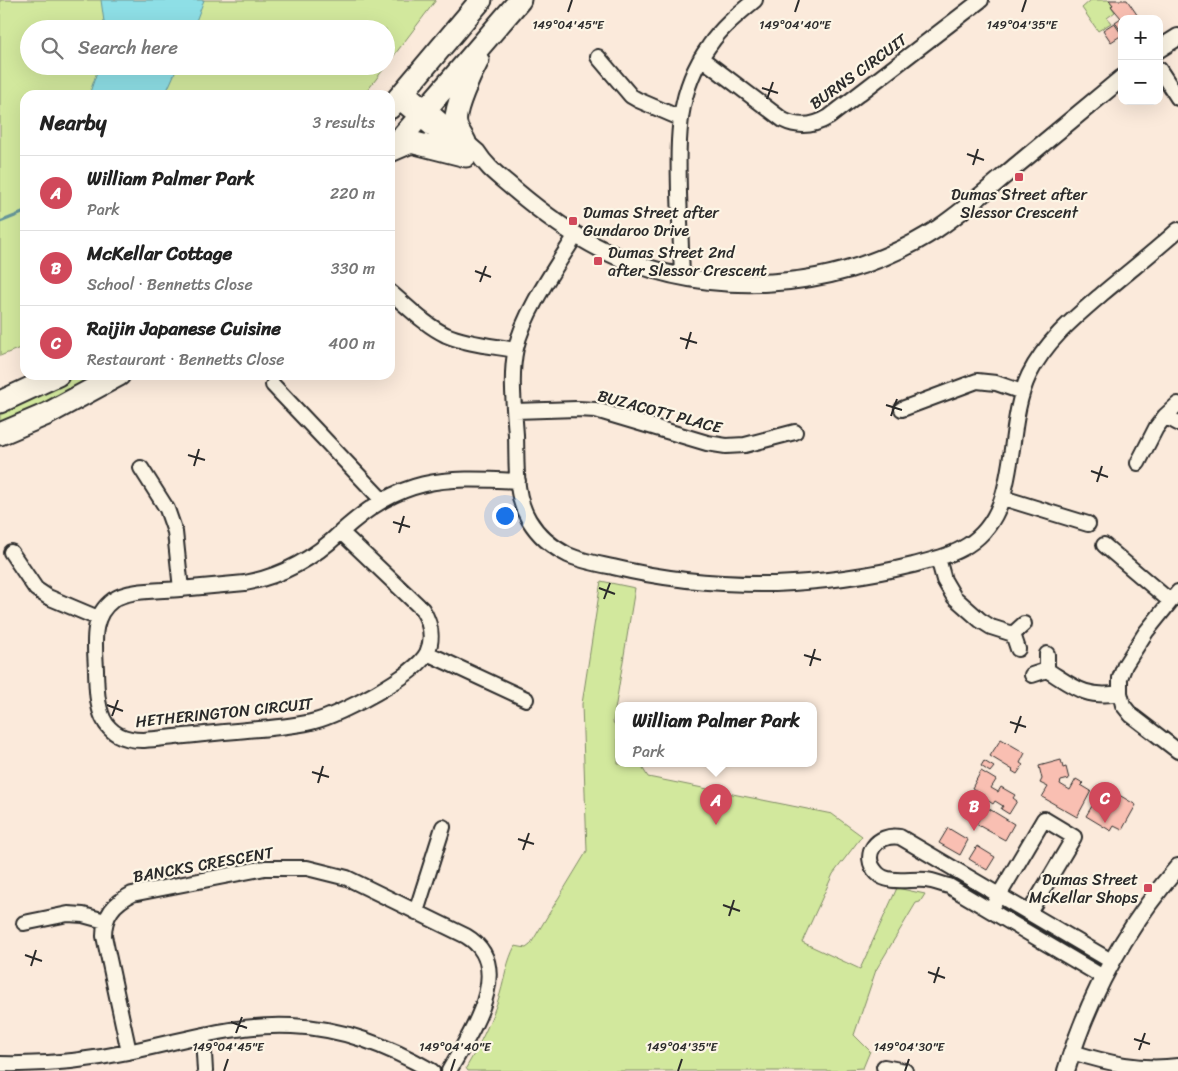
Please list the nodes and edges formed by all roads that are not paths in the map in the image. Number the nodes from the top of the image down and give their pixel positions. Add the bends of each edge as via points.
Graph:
1 (481, 0) edge
2 (520, 0) edge
3 (755, 0) edge
4 (982, 0) edge
5 (493, 32) junction
6 (1178, 37) edge
7 (1163, 46) edge
8 (598, 57) dead end
9 (701, 58) junction
10 (1163, 75) edge
11 (1118, 81) edge
12 (1178, 98) edge
13 (397, 99) edge
14 (423, 113) junction
15 (680, 118) junction
16 (395, 145) edge
17 (395, 149) edge
18 (472, 154) junction
19 (1178, 230) edge
20 (576, 235) junction
21 (682, 277) junction
22 (395, 296) edge
23 (516, 350) junction
24 (47, 380) edge
25 (110, 380) edge
26 (273, 385) dead end
27 (1022, 392) junction
28 (0, 402) edge
29 (1178, 404) edge
30 (902, 409) dead end
31 (515, 411) junction
32 (1165, 416) junction
33 (1178, 423) edge
34 (795, 432) dead end
35 (0, 434) edge
36 (1138, 464) dead end
37 (141, 468) dead end
38 (518, 481) junction
39 (1003, 498) junction
40 (382, 500) junction
41 (1088, 524) dead end
42 (341, 532) junction
43 (1104, 545) dead end
44 (11, 552) dead end
45 (938, 558) junction
46 (181, 589) junction
47 (1174, 597) edge
48 (98, 618) junction
49 (1024, 624) dead end
50 (1013, 634) junction
51 (1018, 648) dead end
52 (427, 653) junction
53 (1047, 654) dead end
54 (1047, 670) junction
55 (1032, 675) dead end
56 (1120, 693) junction
57 (526, 699) dead end
58 (1178, 751) edge
59 (442, 827) dead end
60 (1178, 867) edge
61 (999, 895) junction
62 (990, 910) junction
63 (416, 912) junction
64 (1029, 913) junction
65 (105, 921) junction
66 (24, 923) dead end
67 (1111, 961) junction
68 (1103, 977) junction
69 (203, 1036) junction
70 (129, 1052) junction
71 (1072, 1052) junction
72 (0, 1064) edge
73 (884, 1066) dead end
74 (1178, 1066) edge
75 (61, 1067) edge
76 (205, 1071) edge
77 (432, 1071) edge
78 (450, 1071) edge
79 (905, 1071) edge
80 (1066, 1071) edge

1 - 13 main road
2 - 5 main road
3 - 9 street via 723,28
4 - 9 street, BURNS CIRCUIT via 829,117 810,125 796,125 783,120
5 - 14 main road
5 - 18 main road via 467,80 457,112 456,124
6 - 7 street
8 - 15 street via 631,96
9 - 15 street via 690,81
10 - 12 street
11 - 21 street via 971,204 938,228 884,257 840,272 764,284
13 - 14 street
14 - 16 main road
14 - 18 street
15 - 21 street
17 - 18 main road via 410,142
18 - 20 street via 530,203
19 - 27 street via 1062,328 1035,364
20 - 21 street via 627,260
20 - 23 street via 526,319
22 - 23 street via 446,334
23 - 31 street via 513,370
24 - 28 main road
25 - 35 main road via 47,414
26 - 40 street
27 - 30 street via 996,383 977,382
27 - 39 street
29 - 32 street
31 - 34 street, BUZACOTT PLACE via 596,410 726,446 745,445
31 - 38 street
32 - 33 street
32 - 36 street
37 - 46 street via 175,532
38 - 40 street via 446,480 407,489
38 - 45 street via 525,512 536,530 551,544 579,559 646,574 719,583 793,583 866,575
39 - 41 street
39 - 45 street via 995,518 982,534 965,547
40 - 42 street
42 - 46 street via 309,559 272,577 245,584
42 - 52 street via 422,609 430,627
43 - 47 street
44 - 48 street via 36,589
45 - 50 street via 944,580 954,597 991,627
46 - 48 street via 127,594 105,607
47 - 56 street via 1125,665 1120,678
48 - 52 street, HETHERINGTON CIRCUIT via 95,637 100,713 118,734 137,740 288,726 326,718 410,672
49 - 50 street
50 - 51 street
52 - 57 street
53 - 54 street
54 - 55 street
54 - 56 street via 1089,694
56 - 58 street via 1130,715
59 - 63 street
60 - 67 street via 1137,920
61 - 62 street
61 - 62 street via 900,837 884,837 873,847 871,864 880,876 932,881 949,886
61 - 64 street
61 - 64 street via 1044,819 1074,836
62 - 68 street
63 - 65 street, BANCKS CRESCENT via 334,874 307,868 279,867 132,894 115,904
63 - 78 street, BANCKS CRESCENT via 472,940 488,963 488,984 480,1013
64 - 67 street
65 - 66 street via 68,914
65 - 70 street via 104,943
67 - 68 street
68 - 71 street
69 - 70 street
69 - 76 street
69 - 77 street via 274,1025 328,1030 380,1045
70 - 75 street
71 - 74 street via 1134,1069
71 - 80 street
72 - 75 street
73 - 79 street

